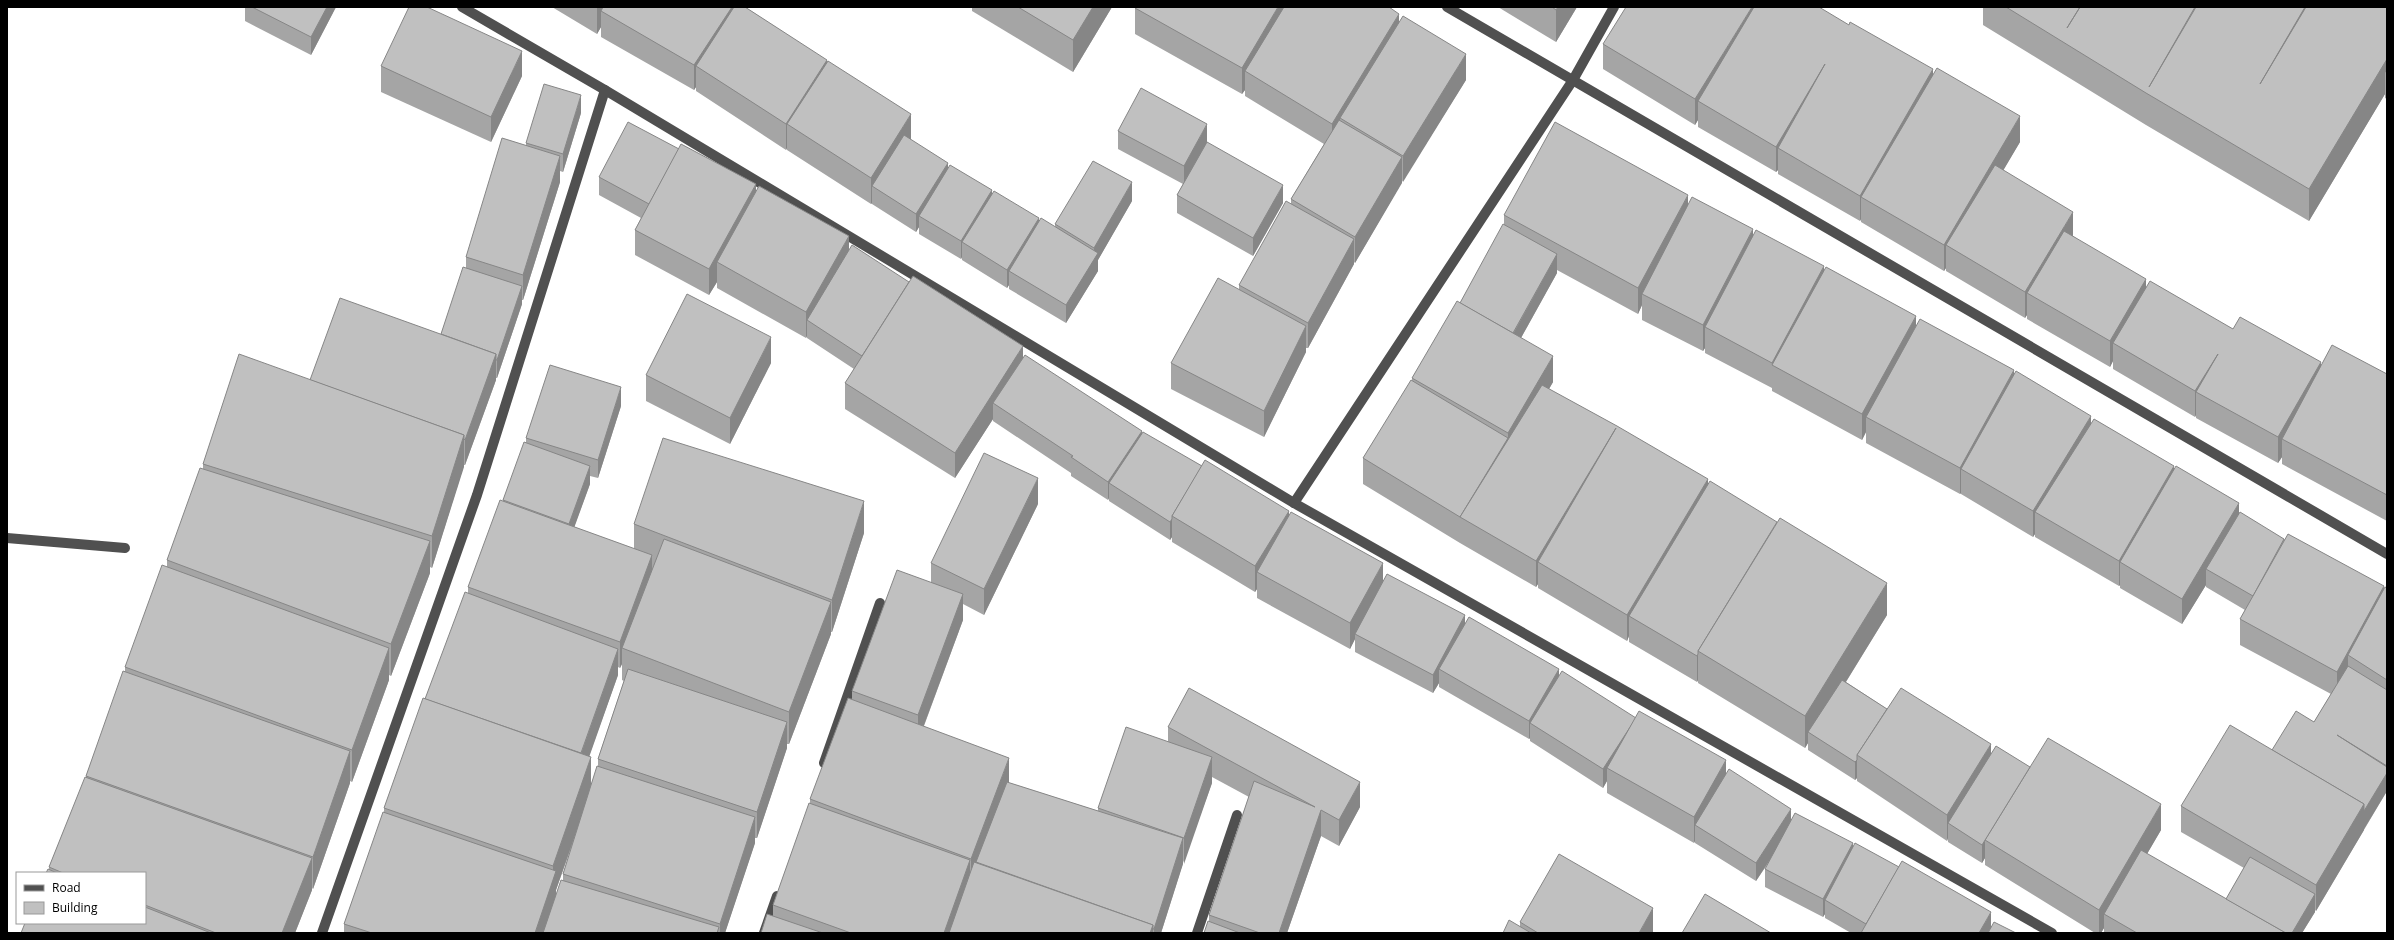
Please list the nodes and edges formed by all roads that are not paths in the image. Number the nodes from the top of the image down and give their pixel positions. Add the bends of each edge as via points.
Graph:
1 (462, 7) edge
2 (1447, 7) edge
3 (1614, 7) edge
4 (1573, 80) junction
5 (605, 90) junction
6 (1294, 503) junction
7 (7, 538) edge
8 (124, 548) dead end
9 (2387, 554) edge
10 (880, 603) dead end
11 (819, 776) edge
12 (1237, 815) dead end
13 (780, 888) edge
14 (322, 933) edge
15 (764, 933) edge
16 (1197, 933) edge
17 (2052, 933) edge

1 - 5 street
2 - 4 street
3 - 4 street
4 - 6 street
4 - 9 street
5 - 6 street
5 - 14 street via 477,495
6 - 17 street
7 - 8 street
10 - 11 street
12 - 16 street
13 - 15 street

